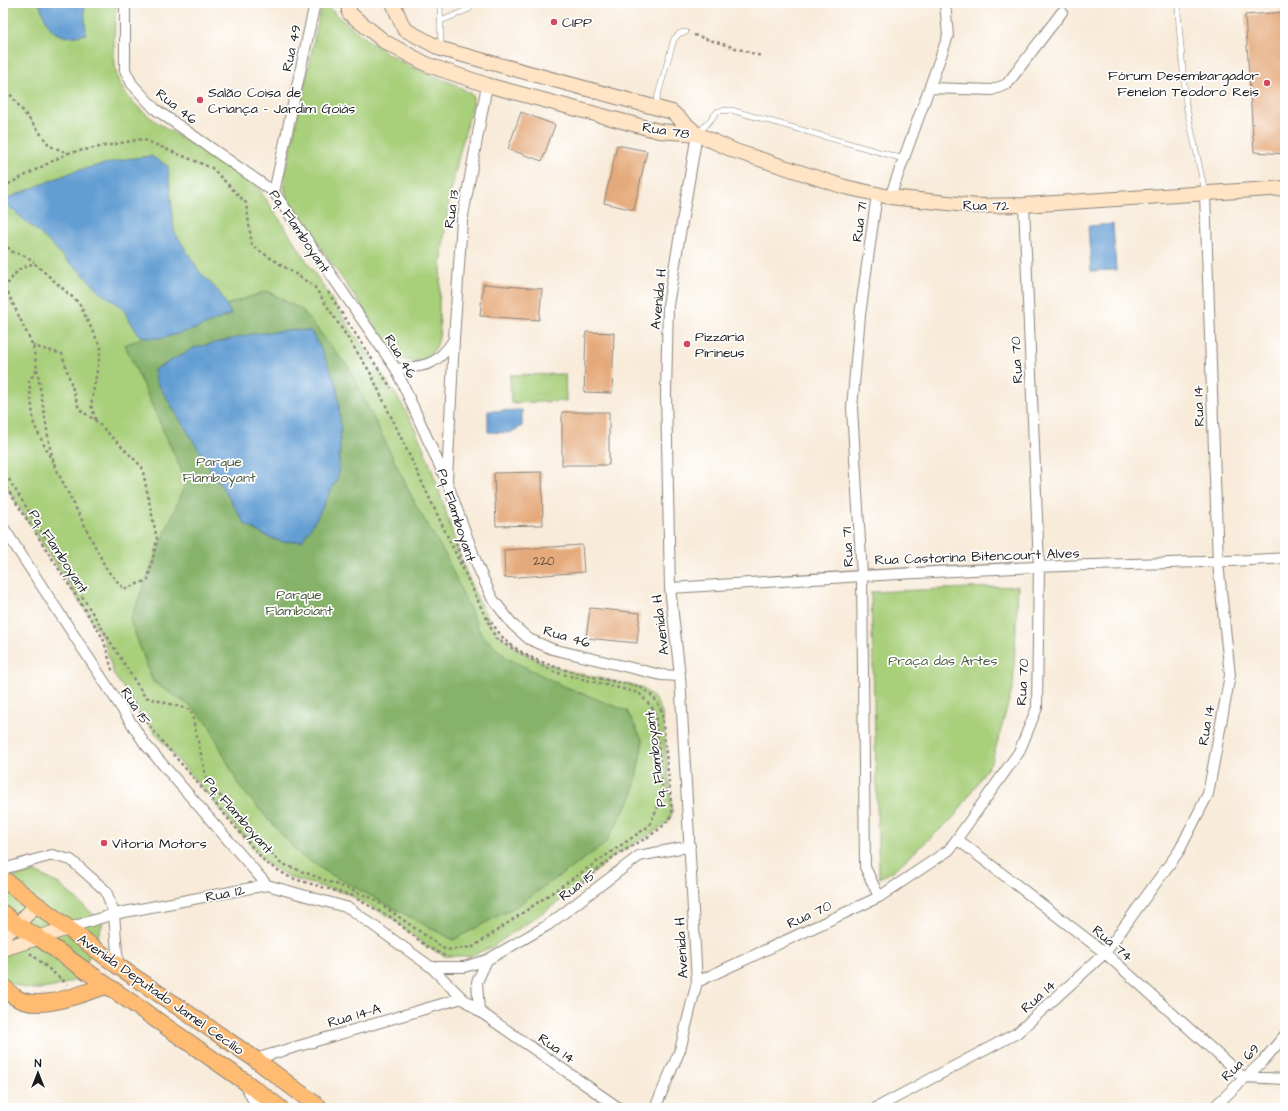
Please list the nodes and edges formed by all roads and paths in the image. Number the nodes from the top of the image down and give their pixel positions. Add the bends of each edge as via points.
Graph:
1 (125, 3) edge
2 (315, 3) edge
3 (349, 3) edge
4 (393, 3) edge
5 (440, 3) edge
6 (472, 3) edge
7 (946, 3) edge
8 (1179, 3) edge
9 (1062, 12) dead end
10 (441, 21) junction
11 (686, 32) joint
12 (441, 49) junction
13 (761, 56) dead end
14 (487, 84) junction
15 (3, 85) edge
16 (930, 88) junction
17 (654, 106) junction
18 (697, 134) junction
19 (68, 153) junction
20 (904, 159) junction
21 (3, 187) edge
22 (1285, 188) edge
23 (274, 192) junction
24 (1205, 194) junction
25 (883, 196) junction
26 (1024, 205) junction
27 (3, 236) edge
28 (34, 263) junction
29 (325, 287) dead end
30 (4, 288) edge
31 (454, 339) junction
32 (33, 346) junction
33 (37, 369) junction
34 (396, 369) junction
35 (393, 392) dead end
36 (96, 421) junction
37 (3, 470) edge
38 (57, 473) junction
39 (3, 482) edge
40 (447, 482) junction
41 (4, 532) edge
42 (454, 537) dead end
43 (1285, 558) edge
44 (1218, 563) junction
45 (1039, 566) junction
46 (862, 575) junction
47 (670, 588) junction
48 (484, 612) junction
49 (114, 675) dead end
50 (680, 676) junction
51 (128, 695) dead end
52 (957, 839) junction
53 (690, 846) junction
54 (3, 869) edge
55 (3, 879) edge
56 (267, 885) junction
57 (570, 893) dead end
58 (878, 897) junction
59 (37, 904) junction
60 (3, 913) edge
61 (114, 914) junction
62 (17, 925) junction
63 (68, 928) junction
64 (3, 936) edge
65 (39, 938) junction
66 (3, 949) edge
67 (26, 950) dead end
68 (1105, 953) junction
69 (451, 956) dead end
70 (487, 960) junction
71 (118, 966) junction
72 (431, 967) junction
73 (697, 982) junction
74 (67, 984) dead end
75 (3, 986) edge
76 (106, 986) junction
77 (462, 998) junction
78 (479, 1011) junction
79 (1285, 1035) edge
80 (255, 1059) junction
81 (1243, 1077) junction
82 (1285, 1079) edge
83 (244, 1080) junction
84 (257, 1108) edge
85 (280, 1108) edge
86 (320, 1108) edge
87 (618, 1108) edge
88 (655, 1108) edge
89 (876, 1108) edge
90 (1212, 1108) edge

1 - 23 street, Rua 46 via 126,70 132,84 155,109
2 - 23 street, Rua 49
3 - 14 main road, Rua 78 via 350,13 385,42 428,65
4 - 12 main road, Rua 78 via 404,29
5 - 10 lane
6 - 10 lane via 469,9
7 - 16 street, Rua 71 via 948,36
8 - 24 lane via 1186,105
9 - 16 street via 1007,84 992,90
10 - 12 lane
11 - 13 path
11 - 17 lane via 674,39
12 - 17 main road, Rua 78
14 - 18 main road, Rua 78 via 659,131
14 - 31 street, Rua 13 via 462,221
15 - 19 path via 50,146
16 - 20 street, Rua 71
17 - 18 main road, Rua 78 via 672,112
18 - 20 lane via 718,111 731,110
18 - 25 main road, Rua 72 via 735,151 845,187
18 - 47 street, Avenida H via 668,305 666,393
19 - 21 path
19 - 48 path via 142,139 212,168 246,203 252,246 314,286 370,372
20 - 25 street, Rua 71
22 - 24 main road, Rua 72
23 - 34 street, Rua 46
24 - 26 main road, Rua 72
24 - 44 street, Rua 14
25 - 26 main road, Rua 72 via 977,206
25 - 46 street, Rua 71 via 860,315 852,408
26 - 45 street, Rua 70
27 - 28 path via 10,251 25,256
28 - 30 path via 18,270
28 - 36 path via 79,302 101,348 91,405
29 - 35 path, Pq. Flamboyant
30 - 32 path
31 - 34 street via 444,354 429,365
31 - 40 street, Rua 13
32 - 33 path
32 - 36 path via 62,354 79,409
33 - 38 path via 50,448
33 - 38 path via 29,381 34,426
34 - 40 street, Rua 46
36 - 38 path via 142,467 157,540 148,580 124,589 107,570
37 - 48 path via 145,697 191,710 207,781 280,863 372,898 446,950 473,947 648,826 663,796 655,711 639,693 554,672 496,639
39 - 49 path, Pq. Flamboyant via 103,638
40 - 50 street, Rua 46 via 492,598 513,625 529,639 552,649 661,675
41 - 56 street, Rua 15 via 144,744
42 - 48 path, Pq. Flamboyant via 467,577
43 - 44 street, Rua Castorina Bitencourt Alves
44 - 45 street, Rua Castorina Bitencourt Alves
44 - 68 street, Rua 14 via 1230,675 1208,794 1179,851
45 - 46 street, Rua Castorina Bitencourt Alves
45 - 52 street, Rua 70 via 1036,708 1019,752
46 - 47 street, Rua Castorina Bitencourt Alves
46 - 58 street, Rua 71 via 865,867
47 - 50 street, Avenida H
48 - 57 path, Pq. Flamboyant via 504,638 523,652 555,666 640,688 651,694 659,703 672,812 670,820 612,857
50 - 53 street, Avenida H
51 - 69 path, Pq. Flamboyant via 155,733 266,863 291,878 348,894 392,918 426,946 445,956
52 - 58 street, Rua 70 via 949,850
52 - 68 street, Rua 74
53 - 70 street, Rua 15 via 639,856 548,925
53 - 73 street, Avenida H
54 - 61 street via 52,855 70,860 106,891
55 - 59 main road, Avenida Deputado Jamel Cecílio
56 - 61 street, Rua 12
56 - 72 street, Rua 12 via 349,908
58 - 73 street, Rua 70
59 - 62 main road
59 - 63 main road, Avenida Deputado Jamel Cecílio
60 - 62 main road, Avenida Deputado Jamel Cecílio
61 - 63 street, Rua 12
61 - 71 street
62 - 64 main road
62 - 65 main road, Avenida Deputado Jamel Cecílio
63 - 65 main road, Rua 12
63 - 71 main road, Avenida Deputado Jamel Cecílio
65 - 66 main road, Rua 12
65 - 76 main road, Avenida Deputado Jamel Cecílio
67 - 74 path
68 - 81 street, Rua 74
68 - 89 street, Rua 14 via 1018,1033
70 - 72 street, Rua 15 via 464,967
70 - 78 street via 477,982
71 - 80 main road, Avenida Deputado Jamel Cecílio
72 - 77 street
73 - 88 street, Avenida H via 680,1050
75 - 76 main road via 15,998 36,1004
76 - 83 main road, Avenida Deputado Jamel Cecílio
77 - 78 street, Rua 14
77 - 80 street, Rua 14-A
78 - 87 street, Rua 14
79 - 81 street, Rua 69 via 1263,1061
80 - 86 main road, Avenida Deputado Jamel Cecílio
81 - 82 street
81 - 90 street, Rua 69
83 - 84 street
83 - 85 main road, Avenida Deputado Jamel Cecílio

